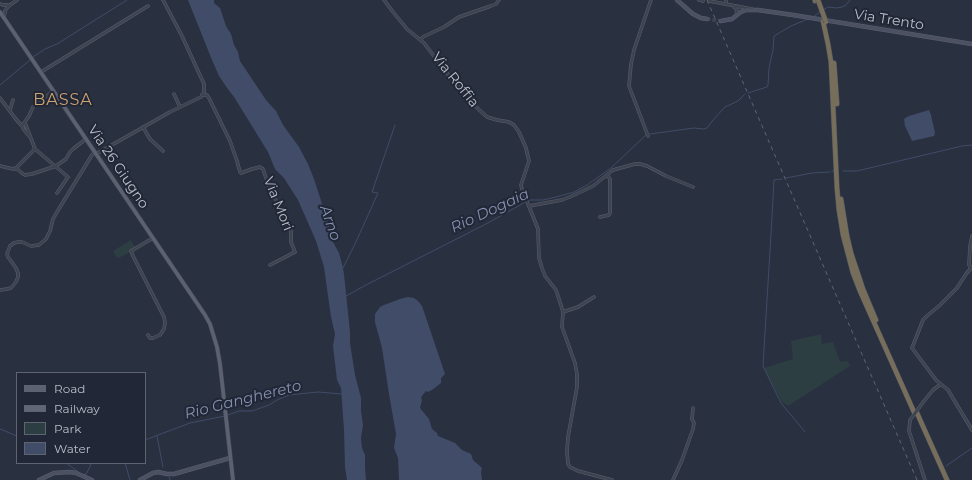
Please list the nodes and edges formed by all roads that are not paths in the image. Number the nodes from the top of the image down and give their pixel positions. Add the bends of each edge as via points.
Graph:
1 (16, 0) edge
2 (163, 0) edge
3 (384, 0) edge
4 (499, 0) edge
5 (651, 0) edge
6 (726, 0) edge
7 (816, 0) edge
8 (680, 1) edge
9 (709, 1) dead end
10 (0, 4) edge
11 (726, 4) junction
12 (10, 5) junction
13 (148, 6) dead end
14 (737, 8) junction
15 (758, 10) junction
16 (0, 12) edge
17 (741, 12) junction
18 (735, 17) junction
19 (4, 18) junction
20 (707, 19) tunnel mouth
21 (721, 21) tunnel mouth
22 (421, 39) junction
23 (972, 44) edge
24 (41, 72) junction
25 (53, 91) junction
26 (174, 94) dead end
27 (202, 95) junction
28 (0, 98) edge
29 (14, 100) dead end
30 (180, 107) junction
31 (10, 111) junction
32 (25, 123) junction
33 (22, 126) junction
34 (143, 127) junction
35 (648, 136) dead end
36 (31, 138) junction
37 (86, 139) junction
38 (35, 149) junction
39 (163, 151) dead end
40 (96, 153) junction
41 (0, 166) edge
42 (56, 166) junction
43 (16, 168) junction
44 (607, 176) junction
45 (693, 187) dead end
46 (57, 193) dead end
47 (529, 204) junction
48 (600, 217) dead end
49 (972, 236) edge
50 (153, 238) junction
51 (270, 265) dead end
52 (971, 268) edge
53 (0, 290) edge
54 (594, 297) dead end
55 (563, 312) junction
56 (148, 335) dead end
57 (941, 384) junction
58 (693, 408) dead end
59 (915, 412) junction
60 (972, 430) edge
61 (230, 458) junction
62 (39, 480) edge
63 (92, 480) edge
64 (140, 480) edge
65 (233, 480) edge
66 (612, 480) edge
67 (673, 480) edge
68 (925, 480) edge
69 (944, 480) edge
70 (947, 480) edge

1 - 12 street
2 - 27 street via 204,84
3 - 22 street, Via Roffia via 406,29
4 - 22 street via 496,4 460,17
5 - 35 street via 634,50 629,86
6 - 11 street
7 - 59 highway, bridge via 830,37 834,63 840,188 847,236 863,289
8 - 20 street via 692,14
9 - 11 street
10 - 12 street
11 - 14 street
12 - 19 street via 5,11
13 - 24 street
14 - 15 street
14 - 17 street
14 - 18 street
15 - 17 street, Via Trento
15 - 23 street, Via Trento
16 - 19 main road, Via 26 Giugno
17 - 18 street
18 - 21 street
19 - 24 main road, Via 26 Giugno
22 - 47 street, Via Roffia via 474,105 487,117 511,123 516,127 529,159 522,185
24 - 25 main road, Via 26 Giugno
25 - 32 street via 33,107
25 - 37 main road, Via 26 Giugno
26 - 30 street
27 - 30 street
27 - 51 street, Via Mori via 207,95 212,104 230,142 240,172 260,167 264,169 270,190 285,216 295,252
28 - 31 street
29 - 31 street
30 - 34 street
31 - 33 street
32 - 33 street
32 - 36 street
33 - 36 street
34 - 39 street via 150,139
34 - 40 street
36 - 38 street
37 - 40 main road, Via 26 Giugno
37 - 42 street
38 - 42 street
38 - 43 street
40 - 50 main road, Via 26 Giugno
40 - 53 street via 92,155 57,212 46,238 39,245 31,246 18,242 10,246 7,254 16,268 18,277 11,288
41 - 43 street
42 - 43 street via 25,175
42 - 46 street via 68,176
44 - 45 street via 613,170 640,164
44 - 47 street via 588,189 562,200
44 - 48 street via 610,180 610,212 609,215
47 - 55 street, Via Roffia via 538,229 542,268 556,290
49 - 52 street via 969,265
50 - 56 street via 131,251 164,317 164,329 160,335 153,338
50 - 61 main road, Via 26 Giugno via 205,315 215,337
52 - 57 street via 957,288 923,320 912,348
54 - 55 street via 578,307
55 - 66 street, Via Roffia via 562,327 577,374 568,437 568,464 578,471
57 - 60 street via 948,390
57 - 68 street, bridge via 933,390 910,420 908,431
58 - 67 street via 693,429
59 - 69 highway
59 - 70 highway
61 - 64 street via 174,474 153,473
61 - 65 main road, Via 26 Giugno
62 - 63 street via 54,473 70,472

